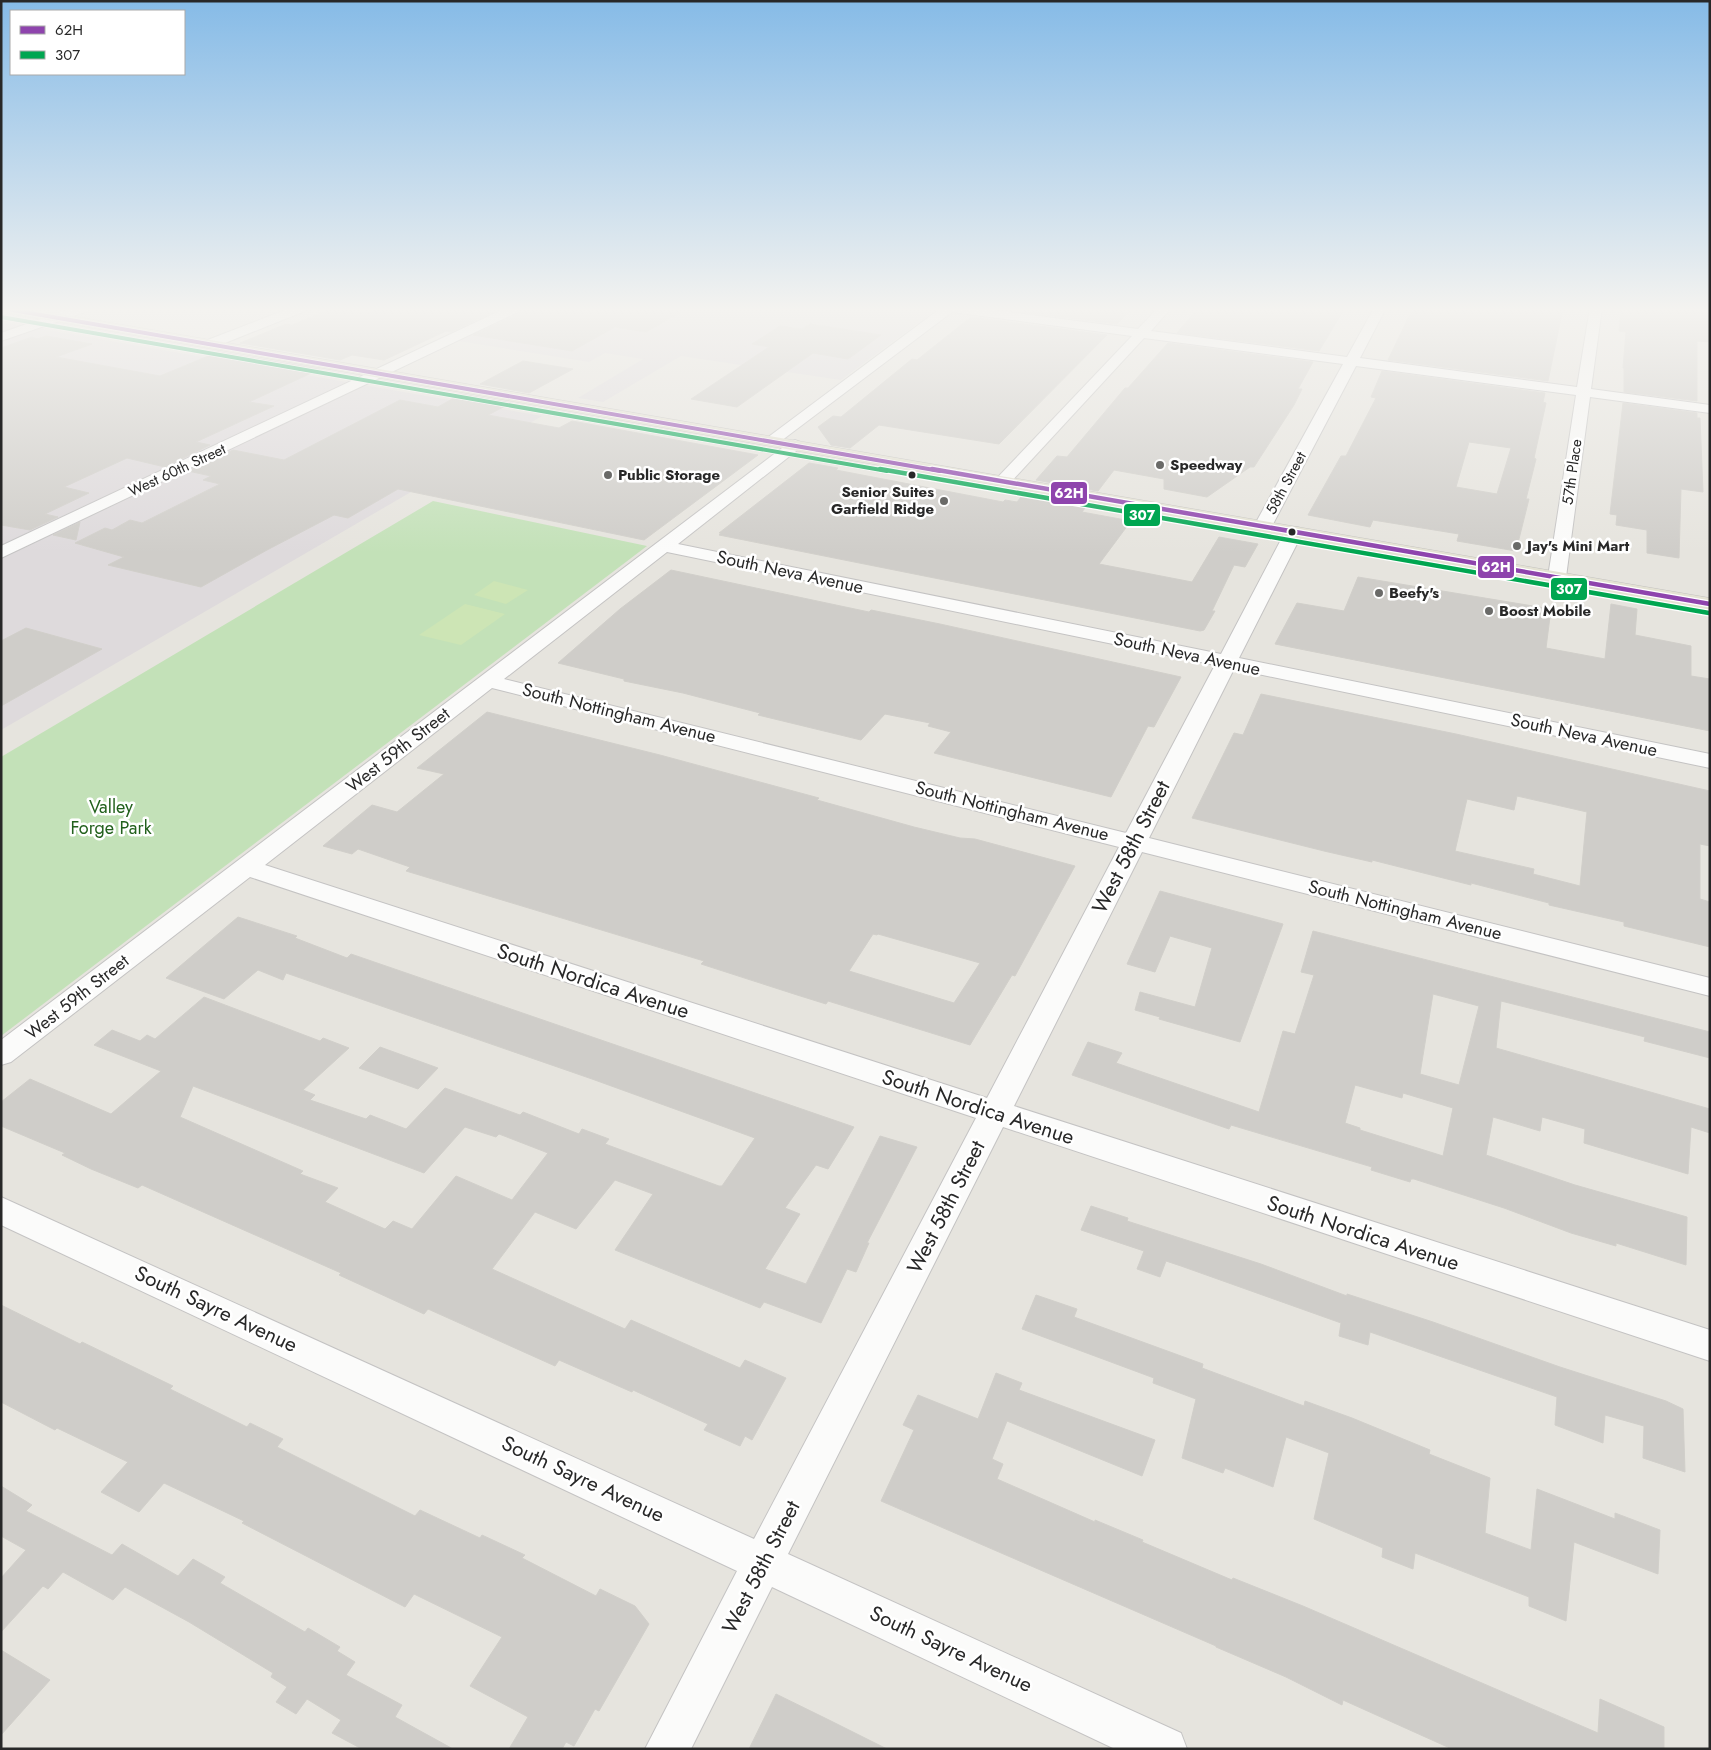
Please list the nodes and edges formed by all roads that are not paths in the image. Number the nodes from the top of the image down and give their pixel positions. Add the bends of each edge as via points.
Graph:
1 (347, 390) edge
2 (470, 390) edge
3 (842, 390) edge
4 (1089, 390) edge
5 (1337, 390) edge
6 (1567, 390) edge
7 (1584, 392) junction
8 (1710, 409) edge
9 (772, 442) junction
10 (795, 445) junction
11 (1003, 482) junction
12 (1263, 526) junction
13 (1294, 532) junction
14 (664, 546) junction
15 (2, 552) edge
16 (1557, 577) junction
17 (1710, 604) edge
18 (1226, 662) junction
19 (489, 681) junction
20 (1710, 761) edge
21 (1134, 841) junction
22 (245, 868) junction
23 (1710, 987) edge
24 (1, 1055) edge
25 (995, 1112) junction
26 (1, 1210) edge
27 (1710, 1346) edge
28 (763, 1562) junction
29 (667, 1749) edge
30 (1165, 1749) edge

1 - 15 street, West 60th Street
2 - 9 main road
3 - 9 street
4 - 11 street
5 - 12 street, 58th Street
6 - 7 street
7 - 8 street
7 - 16 street, 57th Place
9 - 10 main road
10 - 11 main road
10 - 14 street, West 59th Street
11 - 12 main road
12 - 13 main road
13 - 16 main road
13 - 18 street, West 58th Street
14 - 18 street, South Neva Avenue
14 - 19 street, West 59th Street
16 - 17 main road
18 - 20 street, South Neva Avenue
18 - 21 street, West 58th Street
19 - 21 street, South Nottingham Avenue
19 - 22 street, West 59th Street
21 - 23 street, South Nottingham Avenue
21 - 25 street, West 58th Street
22 - 24 street, West 59th Street
22 - 25 street, South Nordica Avenue
25 - 27 street, South Nordica Avenue
25 - 28 street, West 58th Street
26 - 28 street, South Sayre Avenue
28 - 29 street, West 58th Street
28 - 30 street, South Sayre Avenue

